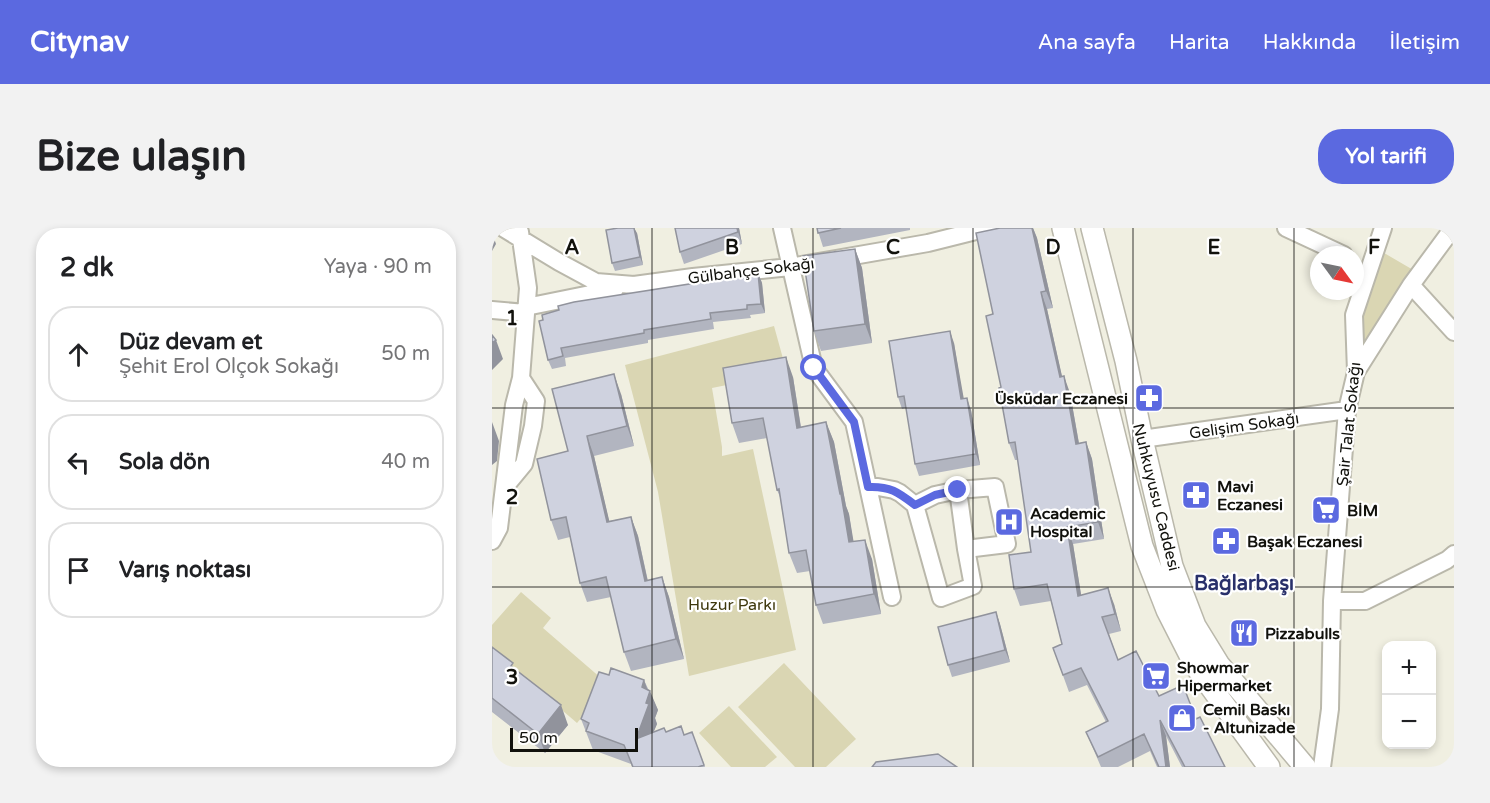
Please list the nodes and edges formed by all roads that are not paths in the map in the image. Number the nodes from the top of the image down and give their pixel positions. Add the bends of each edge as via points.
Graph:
1 (504, 228) edge
2 (782, 228) edge
3 (988, 228) edge
4 (1063, 228) edge
5 (1092, 228) edge
6 (1286, 228) edge
7 (1383, 228) edge
8 (1453, 228) edge
9 (521, 234) edge
10 (1325, 246) edge
11 (1364, 260) edge
12 (790, 267) junction
13 (634, 285) junction
14 (1411, 285) junction
15 (1356, 300) edge
16 (492, 310) edge
17 (526, 310) junction
18 (1454, 332) edge
19 (1356, 372) junction
20 (1347, 410) junction
21 (1142, 439) junction
22 (868, 487) junction
23 (958, 490) junction
24 (915, 505) junction
25 (494, 532) edge
26 (966, 549) junction
27 (1452, 561) edge
28 (892, 597) dead end
29 (1332, 601) junction
30 (1269, 767) edge
31 (1305, 767) edge
32 (1322, 767) edge

1 - 9 street, Gülbahçe Sokağı
2 - 12 street
3 - 12 street, Gülbahçe Sokağı via 928,243
4 - 30 main road, Nuhkuyusu Caddesi via 1142,546 1167,610 1195,665
5 - 21 main road, Nuhkuyusu Caddesi
6 - 10 street
7 - 11 street, Şair Talat Sokağı
8 - 14 street
9 - 13 street, Gülbahçe Sokağı via 559,262 596,282
9 - 17 street via 528,288
12 - 13 street, Gülbahçe Sokağı
12 - 22 street via 814,368 854,422
13 - 17 street
14 - 18 street
14 - 19 street
15 - 19 street, Şair Talat Sokağı
16 - 17 street
17 - 25 street via 521,378 514,405 505,487
19 - 20 street, Şair Talat Sokağı
20 - 21 street, Gelişim Sokağı
20 - 29 street, Şair Talat Sokağı
21 - 31 main road, Nuhkuyusu Caddesi via 1172,566 1195,626 1218,665
22 - 24 street via 894,490
22 - 28 street
23 - 24 street
23 - 26 street
23 - 26 street via 995,487 1008,543
24 - 26 street via 941,598 973,586
27 - 29 street via 1365,601
29 - 32 street, Şair Talat Sokağı via 1330,709

